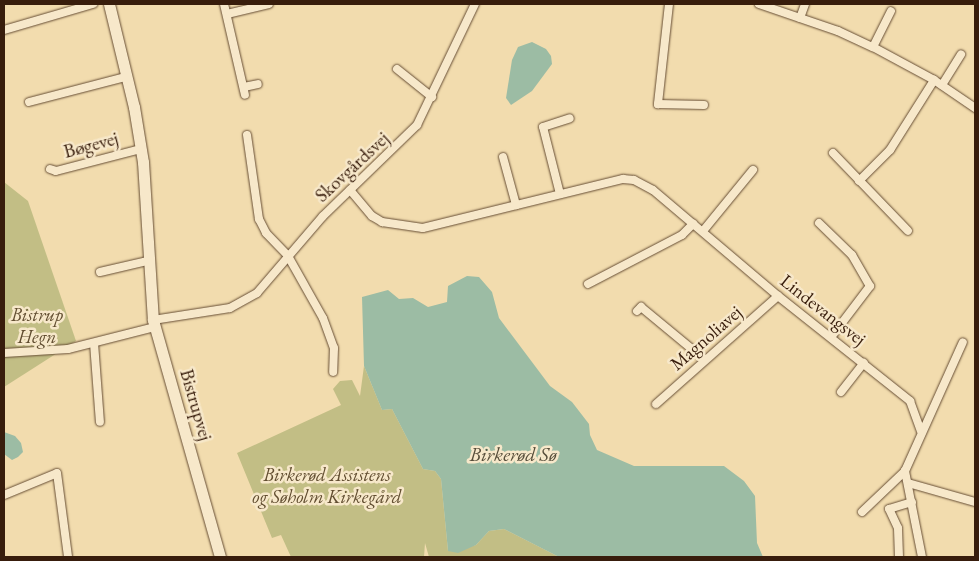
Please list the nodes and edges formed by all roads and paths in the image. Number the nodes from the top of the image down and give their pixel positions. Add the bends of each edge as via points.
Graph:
1 (93, 4) edge
2 (109, 4) edge
3 (224, 4) edge
4 (269, 4) edge
5 (475, 4) edge
6 (668, 4) edge
7 (759, 4) edge
8 (805, 4) edge
9 (891, 11) dead end
10 (227, 14) junction
11 (800, 18) junction
12 (4, 30) edge
13 (872, 47) junction
14 (961, 55) dead end
15 (397, 69) dead end
16 (126, 77) junction
17 (934, 80) junction
18 (258, 84) dead end
19 (942, 85) junction
20 (432, 97) junction
21 (29, 102) dead end
22 (704, 105) dead end
23 (975, 108) edge
24 (570, 118) dead end
25 (246, 135) dead end
26 (141, 149) junction
27 (833, 153) dead end
28 (503, 157) dead end
29 (50, 169) dead end
30 (753, 170) dead end
31 (859, 181) junction
32 (350, 190) junction
33 (560, 194) junction
34 (516, 205) junction
35 (819, 223) dead end
36 (693, 224) junction
37 (703, 231) junction
38 (908, 231) dead end
39 (288, 256) junction
40 (147, 260) junction
41 (100, 272) dead end
42 (588, 284) dead end
43 (778, 296) junction
44 (637, 311) dead end
45 (154, 323) junction
46 (832, 336) junction
47 (963, 342) dead end
48 (94, 344) junction
49 (4, 352) edge
50 (705, 360) junction
51 (864, 363) junction
52 (334, 372) dead end
53 (841, 392) dead end
54 (656, 404) dead end
55 (100, 422) dead end
56 (921, 431) junction
57 (905, 471) junction
58 (908, 484) junction
59 (4, 496) edge
60 (912, 502) junction
61 (975, 502) edge
62 (862, 512) dead end
63 (68, 557) edge
64 (220, 557) edge
65 (899, 557) edge
66 (922, 557) edge

1 - 12 street
2 - 16 main road, Bistrupvej
3 - 10 street
4 - 10 street
5 - 20 street, Skovgårdsvej
6 - 22 street via 658,104
7 - 11 street
8 - 11 street
9 - 13 street
10 - 18 street via 245,91
11 - 13 street
13 - 17 street
14 - 19 street
15 - 20 street
16 - 21 street
16 - 26 main road, Bistrupvej
17 - 19 street
17 - 31 street via 890,150
19 - 23 street
20 - 32 street, Skovgårdsvej via 404,140
24 - 33 street via 543,127
25 - 39 street via 259,219 266,232
26 - 29 street, Bøgevej via 56,171
26 - 40 main road, Bistrupvej
27 - 31 street
28 - 34 street
30 - 37 street
31 - 38 street
32 - 34 street, Lindevangsvej via 372,216 407,228 423,228
32 - 39 street, Skovgårdsvej
33 - 34 street, Lindevangsvej
33 - 36 street, Lindevangsvej via 623,179 634,180 653,190
35 - 46 street via 852,255 870,286
36 - 37 street, Lindevangsvej
36 - 42 street via 682,235
37 - 43 street, Lindevangsvej
39 - 45 street, Skovgårdsvej via 245,302
39 - 52 street via 330,333
40 - 41 street
40 - 45 main road, Bistrupvej
43 - 46 street, Lindevangsvej
43 - 50 street, Magnoliavej
44 - 50 street via 641,307
45 - 48 street, Skovgårdsvej
45 - 64 main road, Bistrupvej
46 - 51 street, Lindevangsvej
47 - 56 street
48 - 49 street, Skovgårdsvej
48 - 55 street
50 - 54 street, Magnoliavej
51 - 53 street
51 - 56 street, Lindevangsvej via 910,401
56 - 57 street
57 - 58 street
57 - 62 street
58 - 60 street
58 - 61 street
59 - 63 street via 57,473
60 - 65 street via 889,509 898,528
60 - 66 street

